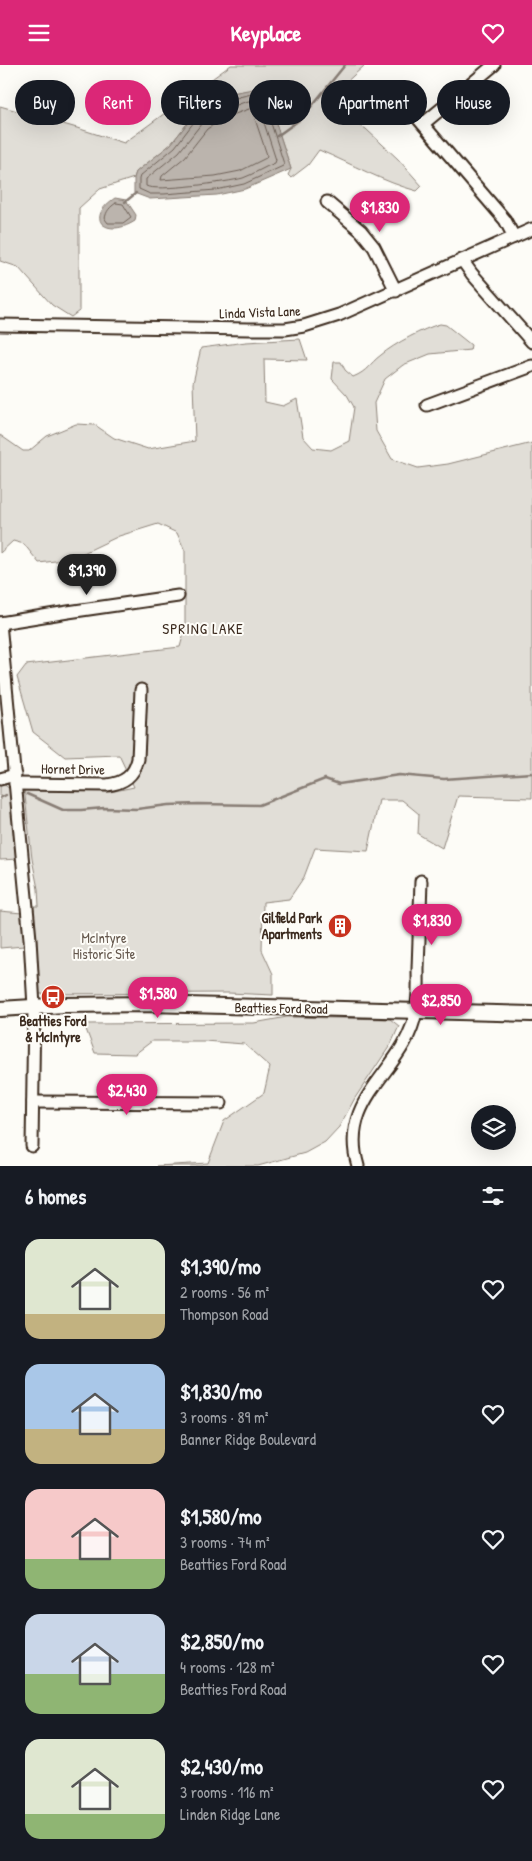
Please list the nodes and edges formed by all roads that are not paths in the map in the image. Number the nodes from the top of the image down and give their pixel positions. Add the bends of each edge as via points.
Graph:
1 (494, 65) edge
2 (427, 121) edge
3 (424, 125) edge
4 (327, 202) dead end
5 (532, 229) edge
6 (514, 237) junction
7 (462, 260) junction
8 (396, 291) junction
9 (0, 325) edge
10 (532, 343) edge
11 (532, 367) edge
12 (427, 405) dead end
13 (178, 596) dead end
14 (0, 623) edge
15 (141, 689) dead end
16 (0, 779) edge
17 (15, 779) junction
18 (421, 881) dead end
19 (34, 1007) junction
20 (0, 1009) edge
21 (417, 1011) junction
22 (532, 1014) edge
23 (33, 1103) junction
24 (221, 1103) dead end
25 (32, 1146) dead end
26 (358, 1166) edge

1 - 2 street
3 - 6 street via 505,220
4 - 8 street via 361,231 374,247
5 - 6 street, Linda Vista Lane
6 - 7 street, Linda Vista Lane
7 - 8 street, Linda Vista Lane
7 - 10 street
8 - 9 street, Linda Vista Lane via 320,322 285,329
11 - 12 street
13 - 14 street
14 - 17 street
15 - 17 street, Hornet Drive via 138,759 129,777 107,785
16 - 17 street, Hornet Drive
17 - 19 street
18 - 21 street
19 - 20 main road, Beatties Ford Road
19 - 21 main road, Beatties Ford Road via 149,1004
19 - 23 street
21 - 22 main road, Beatties Ford Road
21 - 26 street via 408,1034 367,1096 355,1121 353,1143
23 - 24 street
23 - 25 street

